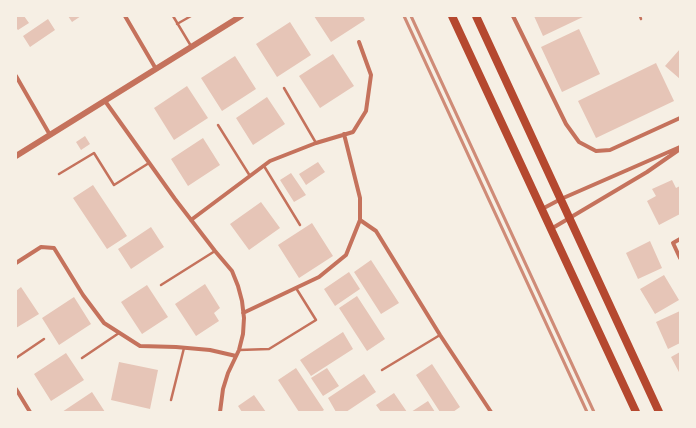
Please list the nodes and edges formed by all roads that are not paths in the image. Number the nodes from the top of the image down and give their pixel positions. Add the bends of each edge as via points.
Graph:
1 (125, 16) edge
2 (173, 16) edge
3 (191, 16) edge
4 (241, 16) edge
5 (452, 16) edge
6 (476, 16) edge
7 (513, 16) edge
8 (231, 18) edge
9 (177, 24) junction
10 (359, 42) dead end
11 (191, 46) junction
12 (156, 69) junction
13 (16, 76) edge
14 (284, 88) dead end
15 (105, 101) junction
16 (680, 118) edge
17 (218, 125) dead end
18 (344, 134) junction
19 (50, 135) junction
20 (316, 143) junction
21 (680, 148) edge
22 (16, 156) edge
23 (150, 163) junction
24 (264, 166) junction
25 (59, 174) dead end
26 (250, 176) junction
27 (561, 199) junction
28 (542, 209) junction
29 (570, 218) junction
30 (191, 220) junction
31 (360, 220) junction
32 (300, 225) dead end
33 (551, 229) junction
34 (680, 239) edge
35 (215, 251) junction
36 (680, 258) edge
37 (16, 263) edge
38 (161, 285) dead end
39 (296, 288) junction
40 (243, 313) junction
41 (120, 333) junction
42 (440, 335) junction
43 (44, 339) dead end
44 (185, 348) junction
45 (239, 350) junction
46 (236, 356) junction
47 (16, 358) edge
48 (82, 358) dead end
49 (382, 370) dead end
50 (16, 389) edge
51 (171, 400) dead end
52 (30, 412) edge
53 (220, 412) edge
54 (491, 412) edge
55 (636, 412) edge
56 (659, 412) edge

1 - 12 street
2 - 9 lane
3 - 9 lane
4 - 8 street
5 - 28 main road
6 - 27 main road
7 - 16 street via 566,124 580,142 596,151 610,150
8 - 11 street
9 - 11 lane
10 - 18 street via 371,75 366,112 353,132
11 - 12 street
12 - 15 street
13 - 19 street
14 - 20 lane
15 - 19 street
15 - 23 street
17 - 26 lane
18 - 20 street
18 - 31 street via 360,198
19 - 22 street
20 - 24 street via 270,161
21 - 27 street
21 - 29 street via 648,172
23 - 25 lane via 114,185 94,153
23 - 30 street
24 - 26 street
24 - 32 lane
26 - 30 street
27 - 28 street
27 - 29 main road
28 - 33 main road
29 - 33 street
29 - 56 main road
30 - 35 street
31 - 39 street via 346,255 318,277
31 - 42 street via 376,231
33 - 55 main road
34 - 36 street via 673,243
35 - 38 lane
35 - 40 street via 232,271 242,301
37 - 41 street via 41,247 54,248 104,323
39 - 40 street
39 - 45 lane via 316,320 268,349
40 - 45 street via 243,334
41 - 44 street via 140,346
41 - 48 lane
42 - 49 lane
42 - 54 street
43 - 47 lane
44 - 46 street
44 - 51 lane
45 - 46 street
46 - 53 street via 223,389
50 - 52 street

